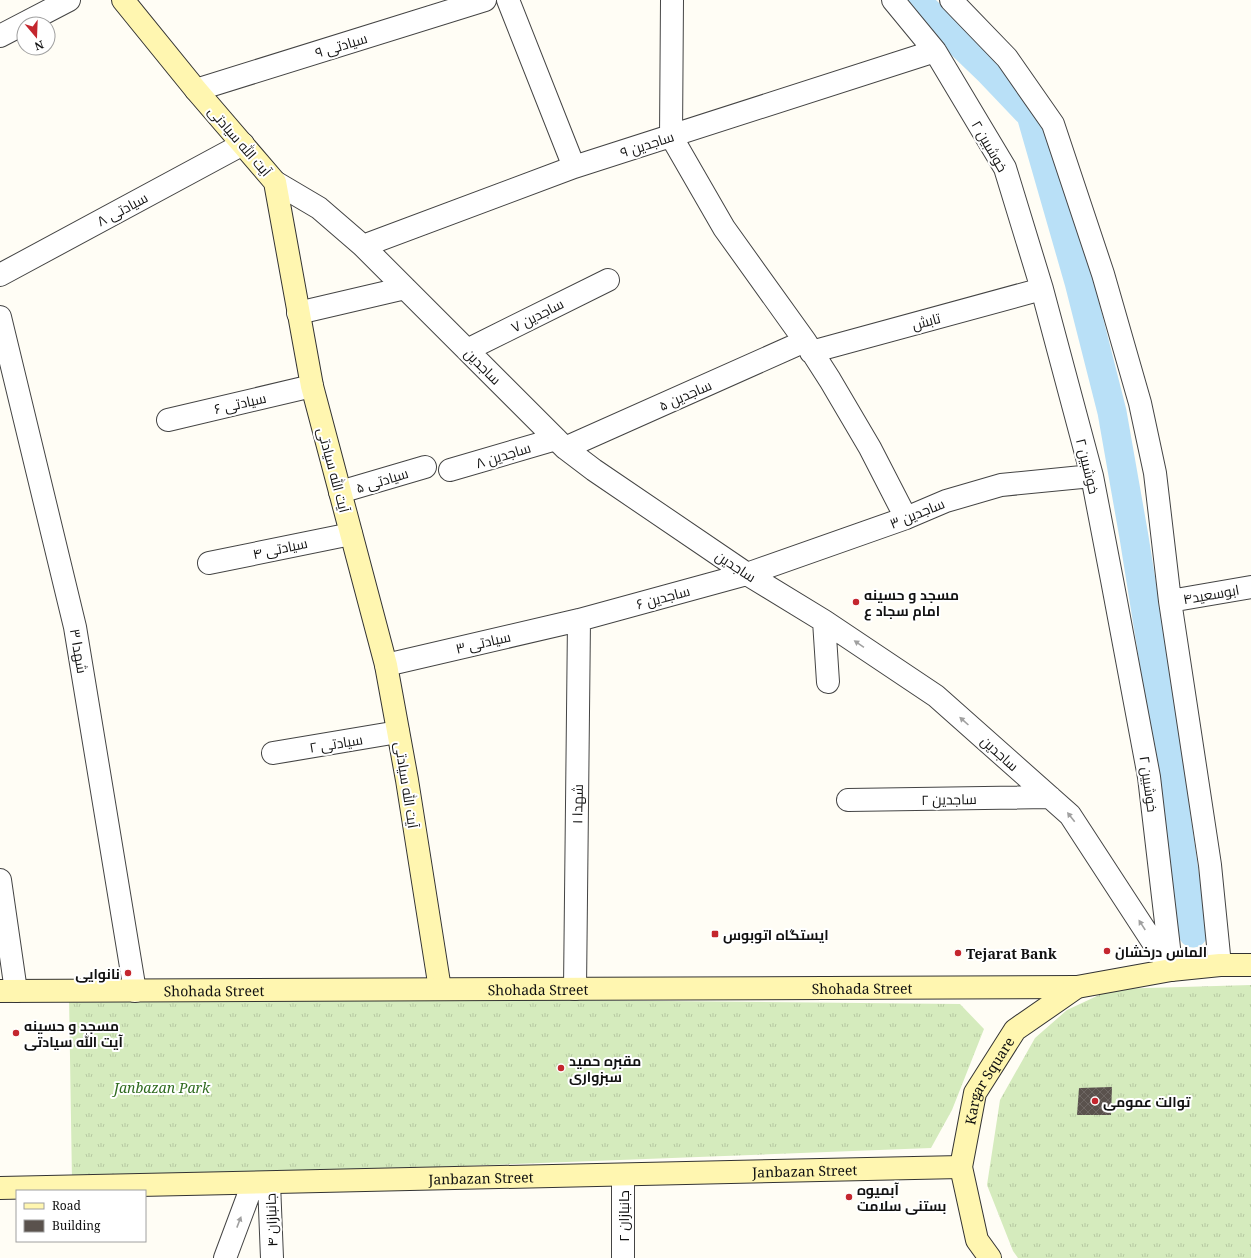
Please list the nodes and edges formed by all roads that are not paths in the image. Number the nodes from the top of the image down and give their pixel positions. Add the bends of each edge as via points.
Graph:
1 (69, 0) edge
2 (123, 0) edge
3 (485, 0) edge
4 (508, 0) edge
5 (893, 0) edge
6 (951, 0) edge
7 (676, 2) edge
8 (0, 36) edge
9 (934, 51) junction
10 (196, 90) junction
11 (671, 136) junction
12 (243, 144) junction
13 (574, 167) junction
14 (275, 182) junction
15 (363, 246) junction
16 (0, 274) edge
17 (608, 280) dead end
18 (405, 288) junction
19 (1042, 289) junction
20 (298, 313) junction
21 (0, 317) edge
22 (808, 347) junction
23 (467, 350) junction
24 (312, 386) junction
25 (168, 420) dead end
26 (561, 444) junction
27 (425, 467) dead end
28 (450, 470) dead end
29 (1092, 476) junction
30 (340, 492) junction
31 (906, 518) junction
32 (351, 534) junction
33 (209, 563) dead end
34 (747, 574) junction
35 (1251, 587) edge
36 (1170, 601) junction
37 (579, 620) junction
38 (824, 621) junction
39 (386, 665) junction
40 (828, 682) dead end
41 (398, 732) junction
42 (273, 752) dead end
43 (1050, 797) junction
44 (848, 800) dead end
45 (0, 880) edge
46 (1220, 965) junction
47 (1251, 965) edge
48 (1171, 970) junction
49 (1077, 987) junction
50 (440, 989) junction
51 (575, 989) junction
52 (135, 990) junction
53 (8, 991) edge
54 (962, 1167) junction
55 (623, 1175) junction
56 (261, 1183) junction
57 (0, 1188) edge
58 (225, 1258) edge
59 (272, 1258) edge
60 (623, 1258) edge
61 (990, 1258) edge

1 - 8 street
2 - 10 main road, آیت الله سیادتی
3 - 10 street, سیادتی ۹
4 - 13 street
5 - 9 street, خوشبین ۲
6 - 36 street via 1007,58 1053,124 1140,402 1155,473
7 - 11 street
9 - 11 street, ساجدین ۹
9 - 19 street, خوشبین ۲ via 1005,168
10 - 12 main road, آیت الله سیادتی
11 - 13 street, ساجدین ۹
11 - 22 street via 724,228
12 - 14 main road, آیت الله سیادتی
12 - 16 street, سیادتی ۸
13 - 15 street, ساجدین ۹
14 - 15 street, ساجدین via 319,208
14 - 20 main road, آیت الله سیادتی
15 - 18 street, ساجدین
17 - 23 street, ساجدین ۷
18 - 20 street
18 - 23 street, ساجدین
19 - 22 street, تابش
19 - 29 street, خوشبین ۲
20 - 24 main road, آیت الله سیادتی
21 - 52 street, شهدا ۳ via 75,627
22 - 26 street, ساجدین ۵
22 - 31 street via 870,448
23 - 26 street, ساجدین
24 - 25 street, سیادتی ۶
24 - 30 main road, آیت الله سیادتی
26 - 28 street, ساجدین ۸
26 - 34 street, ساجدین via 594,470
27 - 30 street, سیادتی ۵
29 - 31 street, ساجدین ۳ via 1001,486 946,501
29 - 48 street, خوشبین ۲ via 1149,777
30 - 32 main road, آیت الله سیادتی
31 - 34 street, ساجدین ۳
32 - 33 street, سیادتی ۴
32 - 39 main road, آیت الله سیادتی
34 - 37 street, ساجدین ۶
34 - 38 street, ساجدین
35 - 36 street, ابوسعید۴
36 - 46 street via 1210,865
37 - 39 street, سیادتی ۳
37 - 51 street, شهدا ۱
38 - 40 street
43 -> 38 street, ساجدین via 936,696
39 - 41 main road, آیت الله سیادتی
41 - 42 street, سیادتی ۲
41 - 50 main road, آیت الله سیادتی
43 - 44 street, ساجدین ۲
48 -> 43 street, ساجدین via 1070,815
45 - 53 street
46 - 47 main road, Kargar Square
46 - 48 main road, Kargar Square
48 - 49 main road, Kargar Square
49 - 51 main road, Shohada Street
49 - 54 main road, Kargar Square via 1015,1030 975,1093
50 - 51 main road, Shohada Street
50 - 52 main road, Shohada Street
52 - 53 main road, Shohada Street
54 - 55 main road, Janbazan Street
54 - 61 main road, Kargar Square via 978,1240
55 - 56 main road, Janbazan Street
55 - 60 street, جانبازان ۲
56 - 57 main road, Janbazan Street
58 -> 56 street
56 - 59 street, جانبازان ۴

